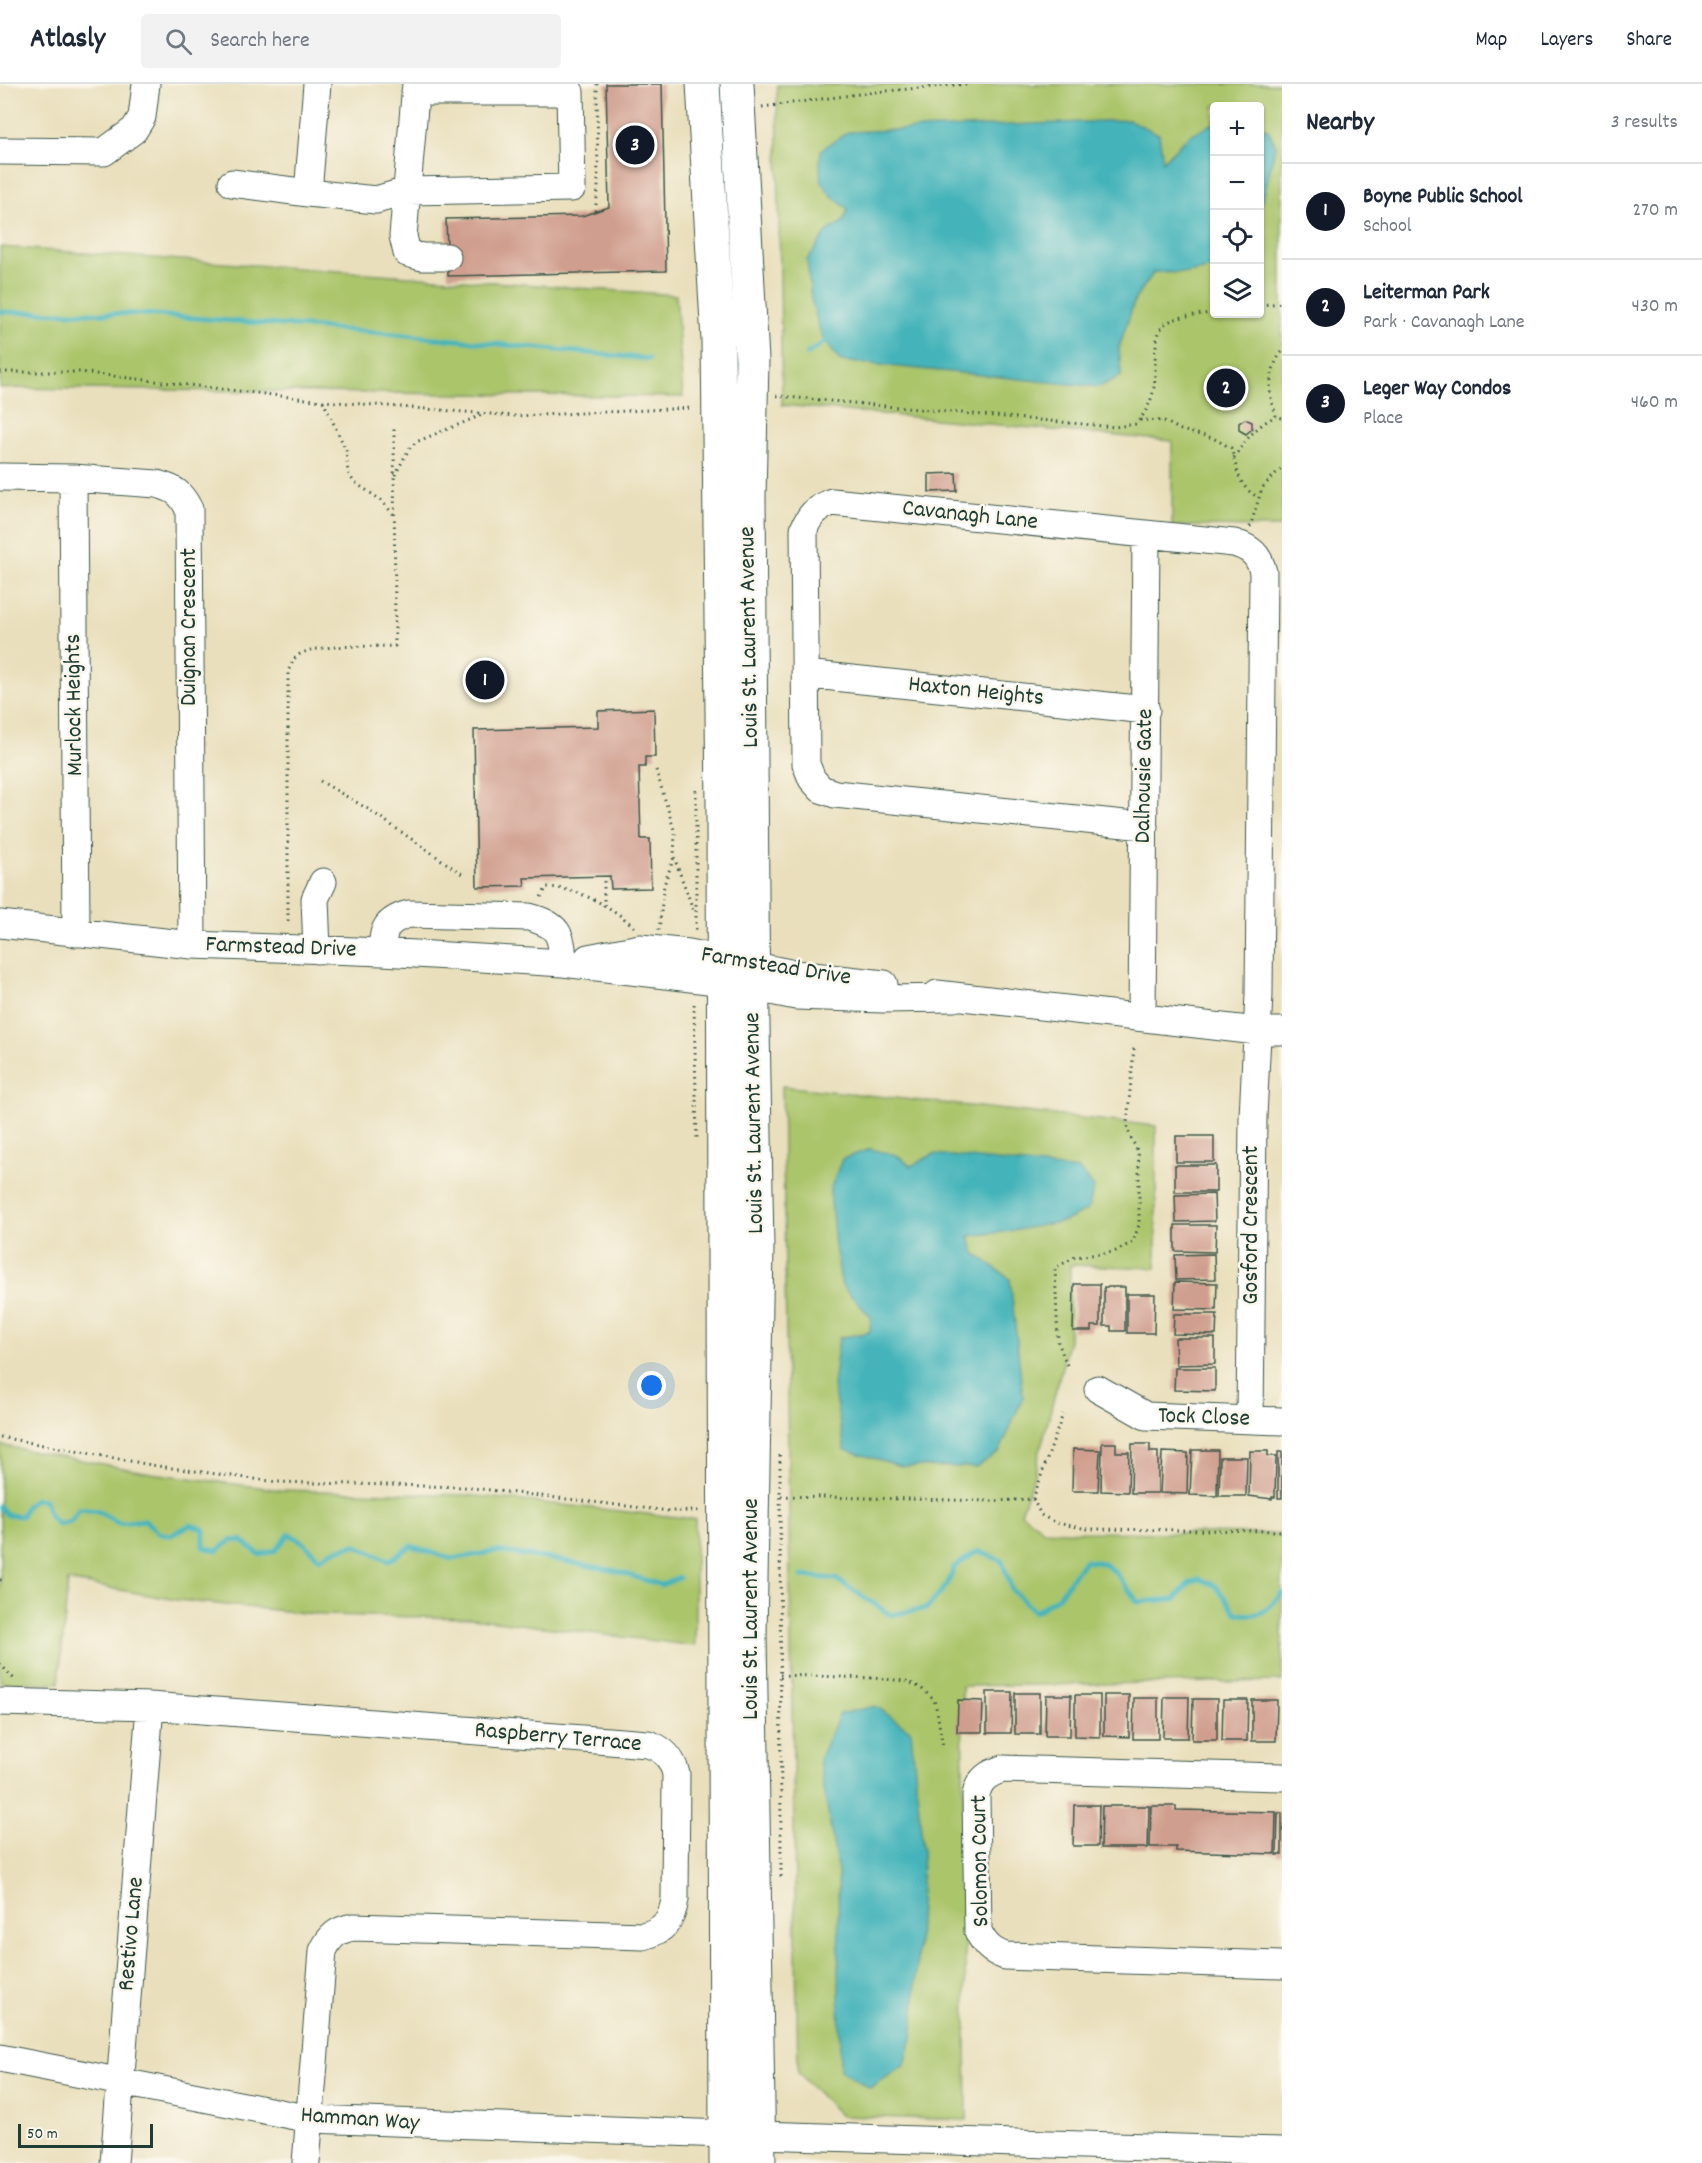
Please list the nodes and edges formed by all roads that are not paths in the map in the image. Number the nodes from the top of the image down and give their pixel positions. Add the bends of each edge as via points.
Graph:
1 (146, 84) edge
2 (317, 84) edge
3 (704, 84) edge
4 (416, 88) edge
5 (747, 96) edge
6 (0, 151) edge
7 (232, 183) dead end
8 (407, 191) junction
9 (308, 193) junction
10 (447, 257) dead end
11 (0, 477) edge
12 (73, 478) junction
13 (1146, 535) junction
14 (806, 674) junction
15 (1146, 710) junction
16 (1144, 826) junction
17 (323, 882) dead end
18 (0, 924) edge
19 (76, 933) junction
20 (192, 945) junction
21 (316, 950) junction
22 (383, 952) junction
23 (563, 963) junction
24 (739, 974) junction
25 (1142, 1017) junction
26 (1270, 1031) edge
27 (1098, 1389) dead end
28 (1250, 1420) junction
29 (1282, 1421) edge
30 (9, 1693) edge
31 (150, 1706) junction
32 (1282, 1777) edge
33 (1282, 1965) edge
34 (0, 2058) edge
35 (120, 2082) junction
36 (310, 2119) junction
37 (725, 2149) edge
38 (759, 2149) edge
39 (1282, 2151) edge
40 (1023, 2153) edge
41 (114, 2163) edge
42 (306, 2163) edge

1 - 6 street via 142,117 134,130 104,152
2 - 9 street
3 - 24 main road, Louis St. Laurent Avenue via 718,340
4 - 8 street
4 - 8 street via 570,92 572,188
5 - 24 main road, Louis St. Laurent Avenue via 752,360
7 - 9 street
8 - 9 street via 376,200
8 - 10 street via 403,236 407,252
11 - 12 street, Duignan Crescent
12 - 19 street, Murlock Heights
12 - 20 street, Duignan Crescent via 157,484 181,495 189,509
13 - 14 street, Cavanagh Lane via 832,502 818,508 804,530
13 - 15 street, Dalhousie Gate
13 - 26 street, Cavanagh Lane via 1234,543 1247,547 1261,561
14 - 15 street, Haxton Heights
14 - 16 street, Cavanagh Lane via 806,764 821,789 835,794
15 - 16 street, Dalhousie Gate
16 - 25 street, Dalhousie Gate
17 - 21 street via 315,899
18 - 19 street, Farmstead Drive
19 - 20 street, Farmstead Drive
20 - 21 street, Farmstead Drive
21 - 22 street, Farmstead Drive
22 - 23 street, Farmstead Drive
22 - 23 street via 382,936 387,926 409,914 529,917 546,922 560,935
23 - 24 street, Farmstead Drive
23 - 24 street, Farmstead Drive via 640,948 689,952
24 - 25 street, Farmstead Drive via 796,996 954,998
24 - 37 main road, Louis St. Laurent Avenue
24 - 38 main road, Louis St. Laurent Avenue via 757,1247 750,1636
25 - 26 street, Farmstead Drive
26 - 28 street, Gosford Crescent via 1253,1117
27 - 28 street, Tock Close via 1146,1416
28 - 29 street, Tock Close
30 - 31 street, Raspberry Terrace
31 - 35 street, Restivo Lane
31 - 36 street, Raspberry Terrace via 648,1744 659,1748 674,1764 675,1899 673,1913 656,1933 643,1936 353,1927 333,1935 323,1951
32 - 33 street, Solomon Court via 1003,1768 982,1779 976,1795 978,1931 984,1944 994,1952 1005,1956
34 - 35 street, Hamman Way
35 - 36 street, Hamman Way
35 - 41 street, Restivo Lane
36 - 37 street, Hamman Way
36 - 42 street
38 - 40 street
39 - 40 street

